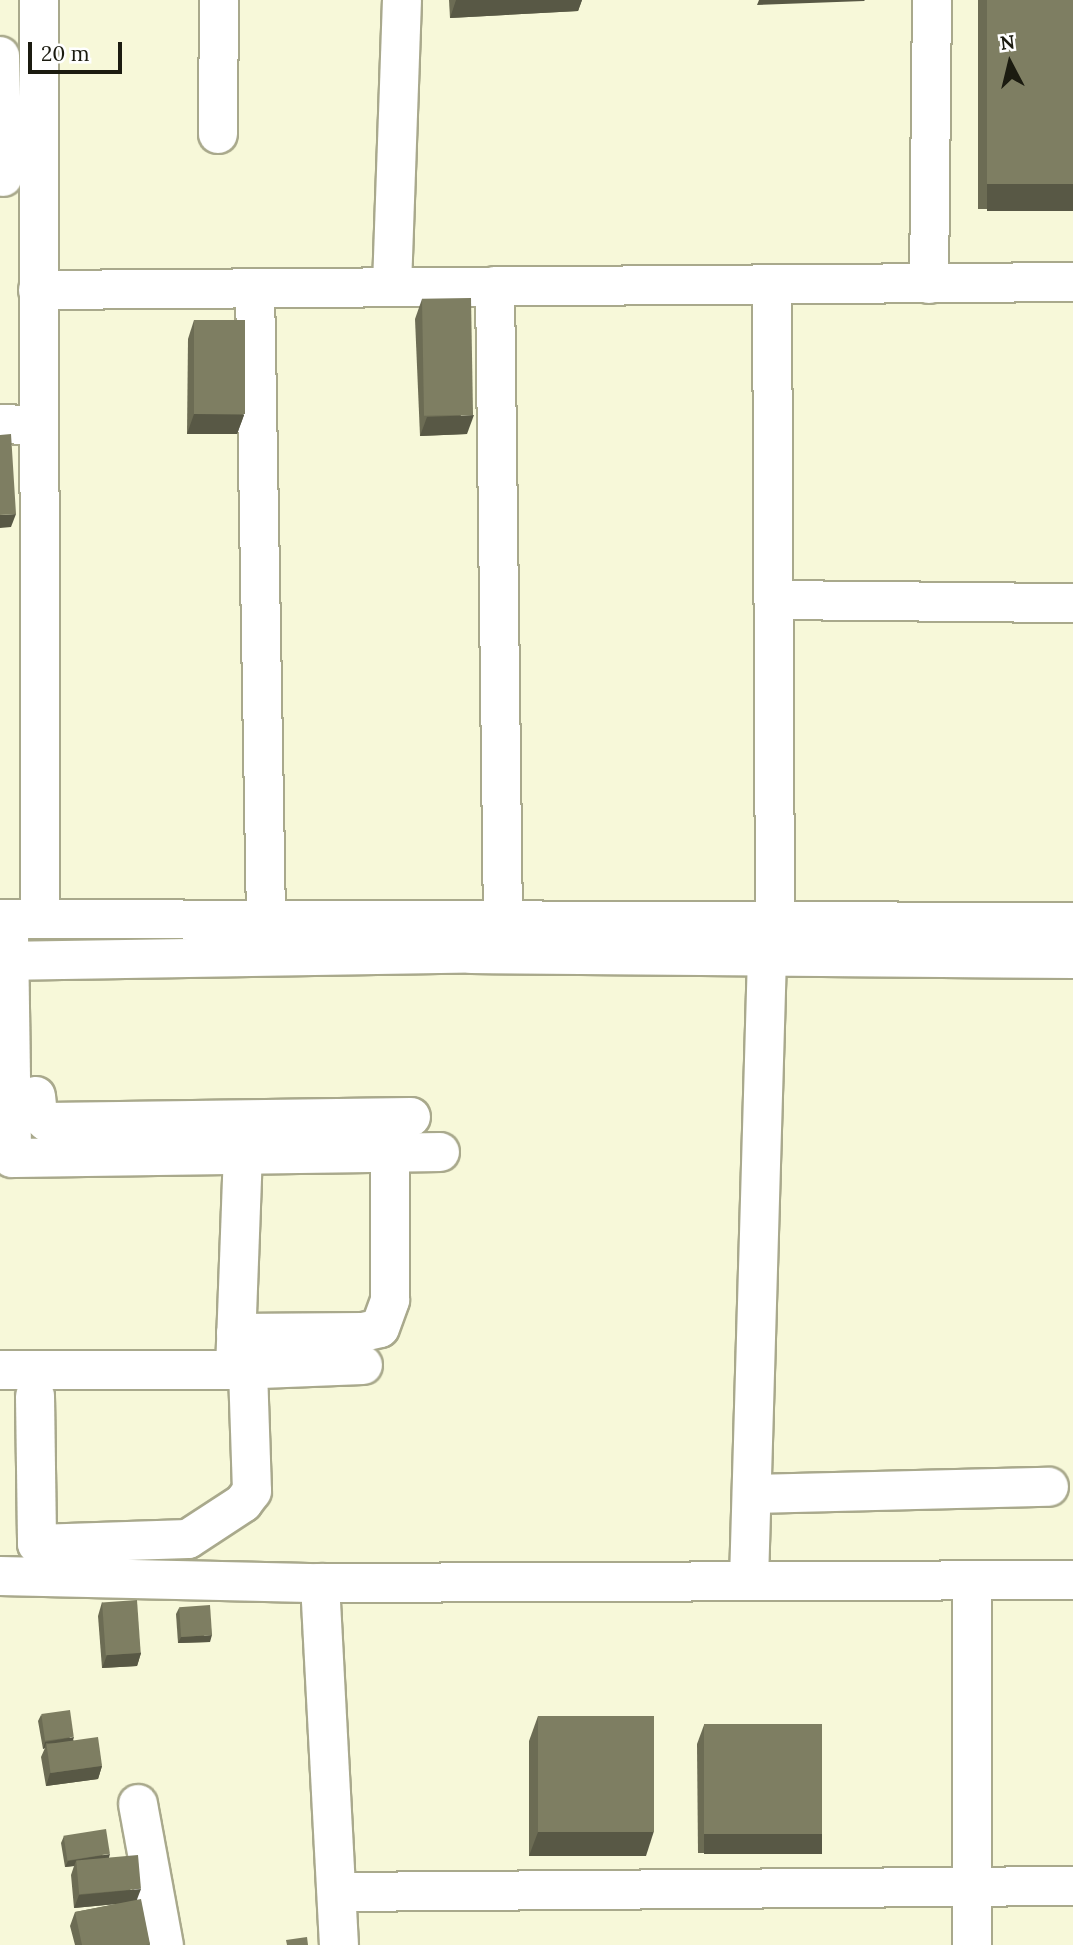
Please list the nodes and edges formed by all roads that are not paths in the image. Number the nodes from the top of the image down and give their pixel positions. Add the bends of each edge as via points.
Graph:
1 (219, 0) edge
2 (402, 0) edge
3 (932, 0) edge
4 (39, 15) edge
5 (0, 32) edge
6 (0, 56) edge
7 (218, 134) dead end
8 (14, 177) edge
9 (1073, 282) edge
10 (929, 284) junction
11 (392, 286) junction
12 (495, 286) junction
13 (772, 286) junction
14 (255, 288) junction
15 (38, 290) junction
16 (18, 425) edge
17 (775, 600) junction
18 (1073, 603) edge
19 (775, 918) junction
20 (16, 919) edge
21 (503, 920) junction
22 (266, 921) junction
23 (1073, 922) edge
24 (767, 957) junction
25 (1073, 959) edge
26 (5, 961) edge
27 (36, 1096) dead end
28 (411, 1117) dead end
29 (235, 1144) junction
30 (440, 1152) dead end
31 (390, 1153) junction
32 (6, 1158) edge
33 (363, 1365) dead end
34 (242, 1367) junction
35 (0, 1370) edge
36 (18, 1396) edge
37 (1049, 1487) dead end
38 (751, 1494) junction
39 (1073, 1569) edge
40 (0, 1576) edge
41 (972, 1580) junction
42 (1073, 1580) edge
43 (749, 1581) junction
44 (320, 1584) junction
45 (138, 1804) dead end
46 (972, 1886) junction
47 (1073, 1886) edge
48 (337, 1892) junction
49 (164, 1945) edge
50 (340, 1945) edge
51 (972, 1945) edge

1 - 7 street
2 - 11 street
3 - 10 street
4 - 5 street
4 - 8 street
6 - 8 street
8 - 15 street
9 - 10 street
10 - 13 street
11 - 12 street
11 - 14 street
12 - 13 street
12 - 21 street
13 - 17 street
14 - 15 street
14 - 22 street
15 - 16 street
16 - 20 street
17 - 18 street
17 - 19 street
19 - 21 street
19 - 23 street
19 - 24 street
20 - 22 street
20 - 26 street
21 - 22 street
24 - 25 street
24 - 26 street via 471,954
24 - 38 street
26 - 32 street
27 - 29 street via 38,1114 47,1122
28 - 29 street
29 - 31 street
29 - 32 street
29 - 34 street
30 - 31 street
31 - 34 street via 390,1300 380,1328
33 - 34 street
34 - 35 street
34 - 36 street
34 - 36 street via 252,1491 243,1503 188,1539 41,1547 36,1538
37 - 38 street
38 - 43 street
39 - 42 street
40 - 44 street
41 - 42 street
41 - 43 street
41 - 46 street
43 - 44 street
44 - 48 street
45 - 49 street
46 - 47 street
46 - 48 street
46 - 51 street
48 - 50 street

